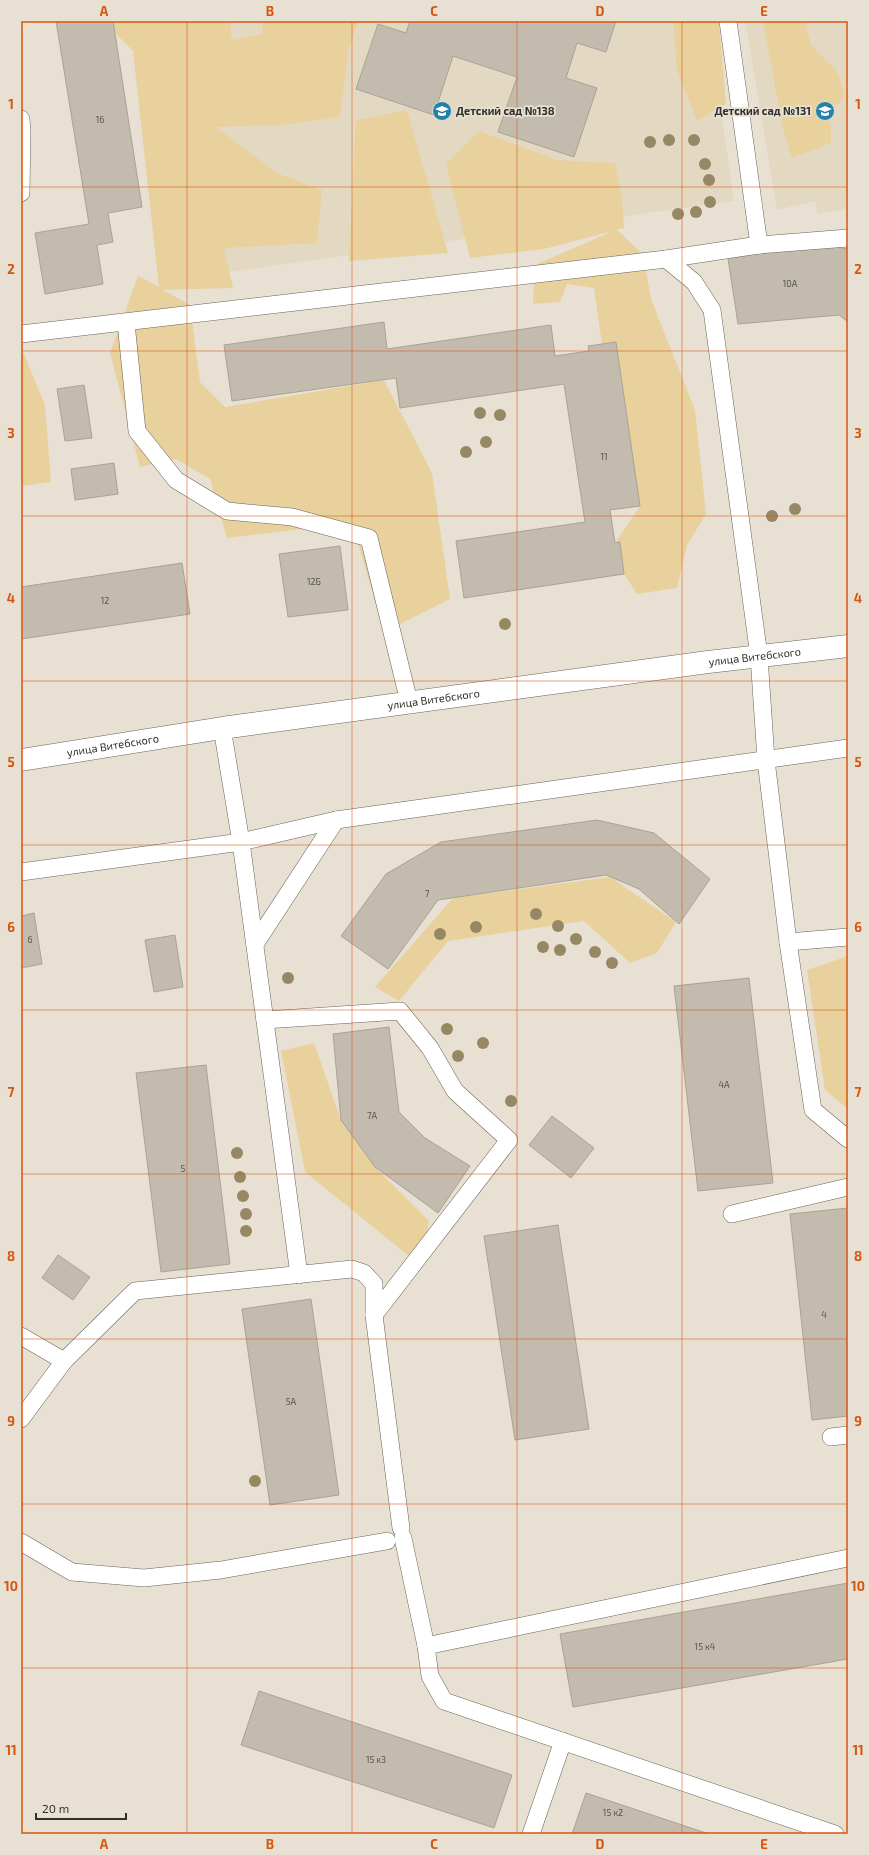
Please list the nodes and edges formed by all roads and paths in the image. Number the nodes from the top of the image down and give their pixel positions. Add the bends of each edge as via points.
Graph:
1 (728, 21) edge
2 (21, 119) edge
3 (21, 193) edge
4 (848, 238) edge
5 (759, 245) junction
6 (666, 259) junction
7 (126, 323) junction
8 (21, 334) edge
9 (848, 646) edge
10 (759, 656) junction
11 (410, 702) junction
12 (222, 728) junction
13 (848, 748) edge
14 (21, 760) edge
15 (766, 760) junction
16 (336, 820) junction
17 (241, 842) junction
18 (21, 872) edge
19 (848, 937) edge
20 (788, 942) junction
21 (255, 944) junction
22 (265, 1020) junction
23 (848, 1139) edge
24 (848, 1186) edge
25 (732, 1214) dead end
26 (299, 1275) junction
27 (374, 1315) junction
28 (21, 1336) edge
29 (64, 1362) junction
30 (21, 1419) edge
31 (848, 1435) edge
32 (831, 1437) dead end
33 (397, 1535) junction
34 (21, 1542) edge
35 (848, 1558) edge
36 (426, 1646) junction
37 (563, 1741) junction
38 (532, 1834) edge
39 (834, 1834) edge

1 - 5 lane
2 - 3 lane
4 - 5 lane
5 - 6 lane
6 - 7 lane
6 - 10 lane via 694,282 712,310
7 - 8 lane
7 - 11 lane via 137,431 176,480 227,511 292,517 369,538
9 - 10 street, улица Витебского
10 - 11 street, улица Витебского
10 - 15 lane
11 - 12 street, улица Витебского
12 - 14 street, улица Витебского
12 - 17 lane
13 - 15 lane
15 - 16 lane
15 - 20 lane
16 - 17 lane
16 - 21 lane
17 - 18 lane
17 - 21 lane
19 - 20 lane
20 - 23 lane via 813,1110
21 - 22 lane
22 - 26 lane
22 - 27 lane via 400,1011 430,1048 455,1091 509,1140
24 - 25 lane
26 - 27 lane via 352,1269 364,1273 374,1284
26 - 29 lane via 135,1291
27 - 33 lane
28 - 29 lane
29 - 30 lane
31 - 32 lane
33 - 34 lane via 221,1570 144,1578 72,1572
33 - 36 lane
35 - 36 lane
36 - 37 lane via 430,1676 444,1701
37 - 38 lane
37 - 39 lane

